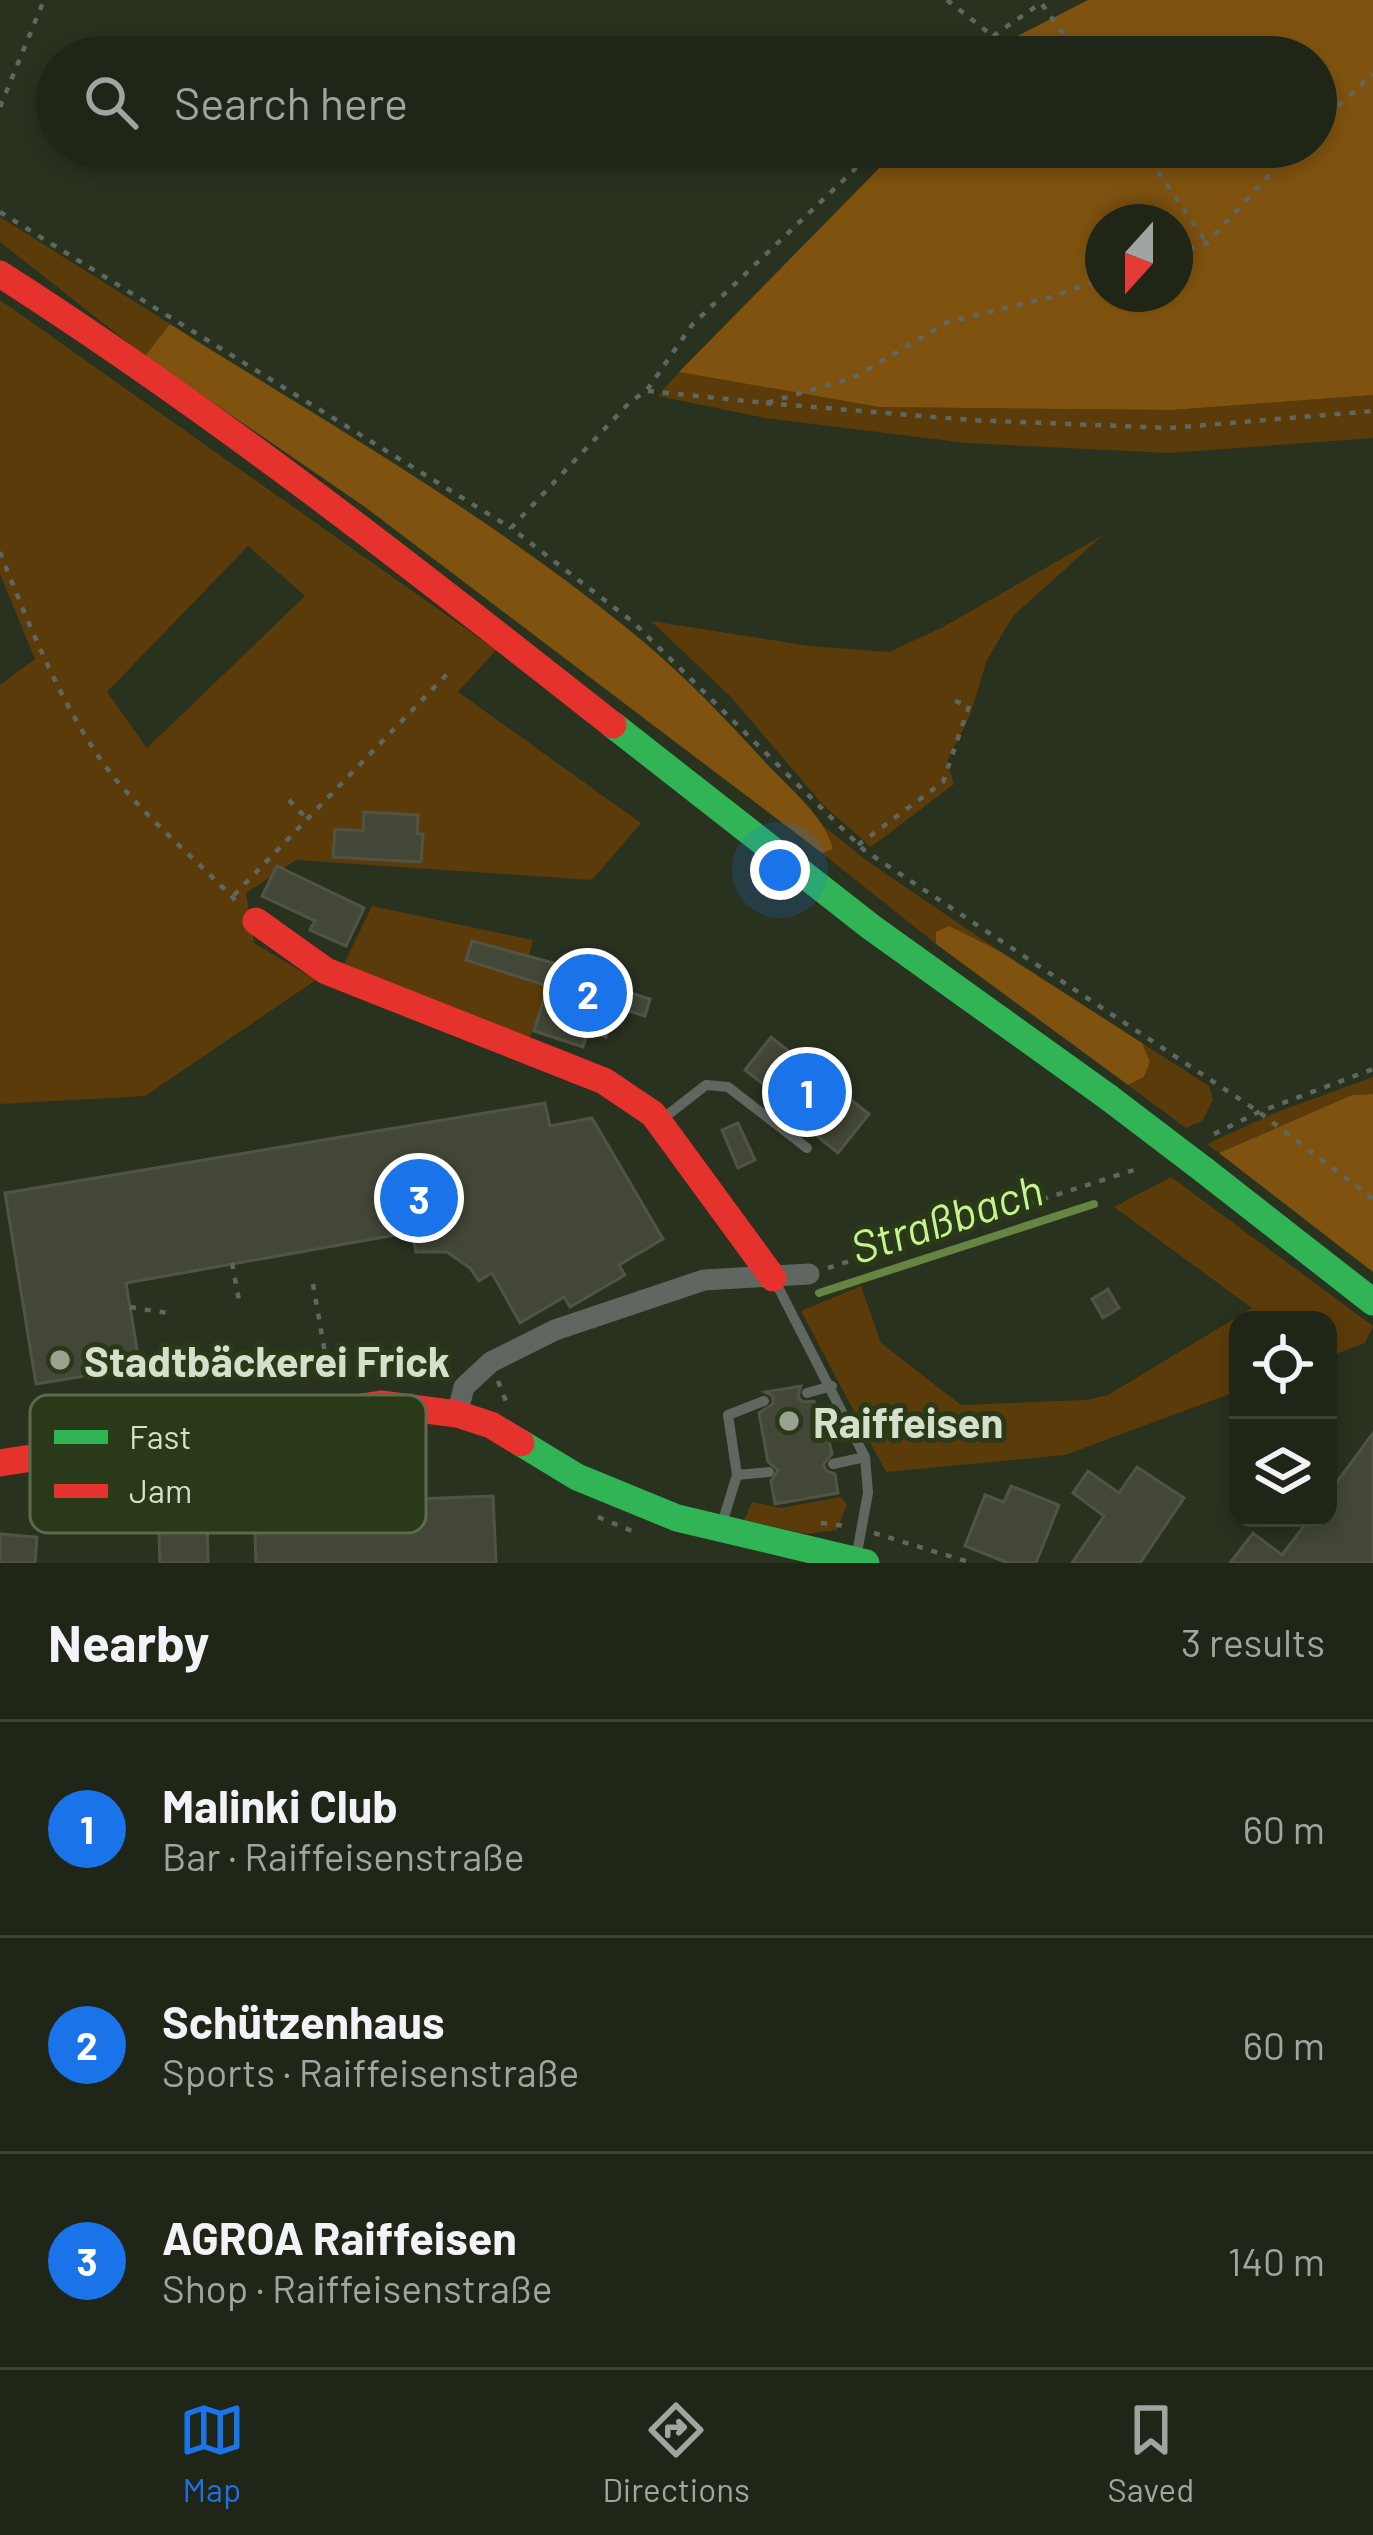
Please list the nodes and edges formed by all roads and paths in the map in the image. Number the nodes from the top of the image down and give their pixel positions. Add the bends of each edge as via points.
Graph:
1 (44, 0) edge
2 (947, 0) edge
3 (993, 36) joint
4 (1065, 36) edge
5 (1373, 74) edge
6 (0, 107) edge
7 (1337, 107) edge
8 (856, 168) edge
9 (1155, 168) edge
10 (1276, 168) edge
11 (0, 212) edge
12 (1207, 243) junction
13 (1193, 248) edge
14 (0, 274) edge
15 (1085, 285) edge
16 (647, 390) junction
17 (766, 404) junction
18 (1373, 411) edge
19 (511, 528) junction
20 (0, 552) edge
21 (451, 670) dead end
22 (953, 700) dead end
23 (289, 800) dead end
24 (307, 819) junction
25 (858, 845) junction
26 (256, 921) dead end
27 (1373, 1069) edge
28 (1258, 1112) junction
29 (659, 1122) junction
30 (1214, 1134) dead end
31 (807, 1148) dead end
32 (1137, 1169) dead end
33 (1373, 1199) edge
34 (232, 1263) dead end
35 (809, 1274) joint
36 (773, 1279) junction
37 (313, 1284) dead end
38 (239, 1300) dead end
39 (1373, 1302) edge
40 (130, 1307) dead end
41 (173, 1314) dead end
42 (326, 1359) dead end
43 (832, 1386) junction
44 (807, 1393) dead end
45 (764, 1400) dead end
46 (426, 1410) edge
47 (457, 1414) junction
48 (865, 1457) junction
49 (30, 1459) edge
50 (0, 1463) edge
51 (833, 1464) dead end
52 (769, 1472) dead end
53 (737, 1474) junction
54 (592, 1514) dead end
55 (818, 1522) dead end
56 (721, 1529) junction
57 (862, 1529) junction
58 (644, 1534) dead end
59 (861, 1562) edge
60 (972, 1563) edge

1 - 6 path
2 - 3 path
3 - 4 path via 1041,3
5 - 7 path
8 - 16 path via 692,326
9 - 12 path
10 - 12 path
11 - 19 path
12 - 13 path
14 - 39 main road, bridge via 360,526 871,927
15 - 17 path via 948,322 853,378
16 - 17 path
16 - 19 path
17 - 18 path via 1170,428
19 - 25 path via 633,622
20 - 24 path via 70,705 115,778 232,897
21 - 24 path
22 - 25 path via 968,706 943,782
23 - 24 path
25 - 28 path
26 - 29 main road via 326,971 604,1081
27 - 28 path
28 - 30 path
28 - 33 path
29 - 31 lane via 706,1085 728,1087
29 - 36 main road
32 - 35 path
34 - 38 path
35 - 36 street
36 - 43 lane
36 - 47 street via 704,1280 555,1330 491,1362 464,1387
37 - 42 path
40 - 41 path
43 - 44 lane
43 - 48 lane
45 - 53 lane via 728,1415
46 - 47 main road
47 - 56 main road via 632,1502
48 - 51 lane
48 - 57 lane
49 - 50 main road
52 - 53 lane
53 - 56 lane
54 - 58 path
55 - 57 path
56 - 59 main road
57 - 59 lane
57 - 60 path

